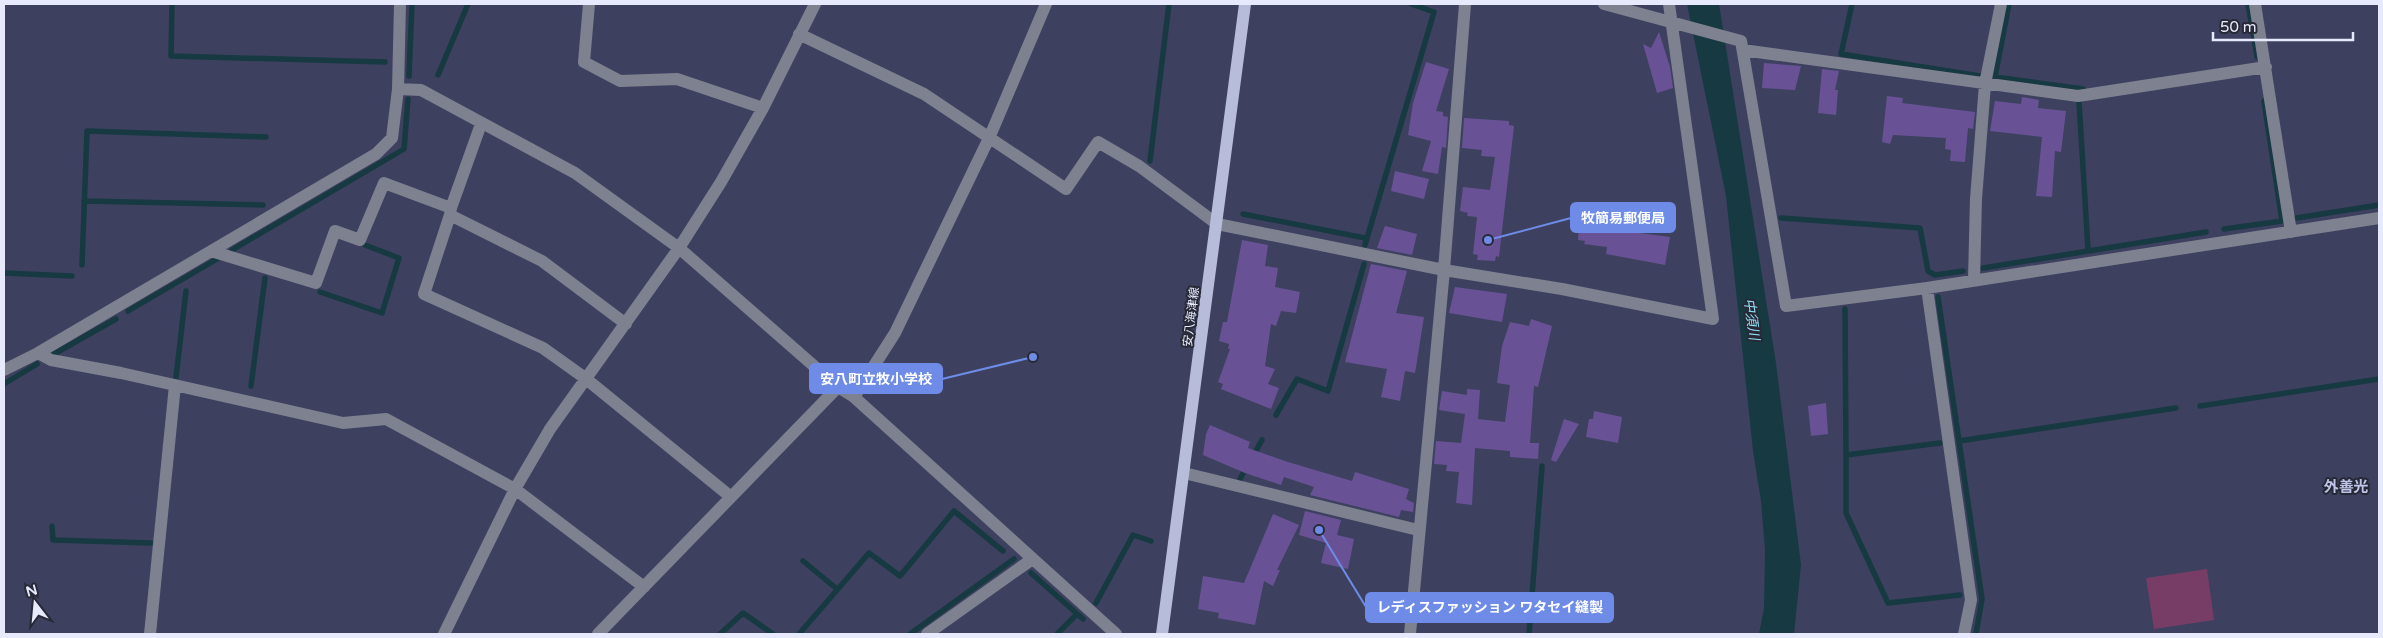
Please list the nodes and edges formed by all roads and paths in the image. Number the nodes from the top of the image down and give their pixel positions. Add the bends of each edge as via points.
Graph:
1 (400, 4) edge
2 (589, 4) edge
3 (815, 4) edge
4 (1046, 4) edge
5 (1245, 4) edge
6 (1465, 4) edge
7 (1604, 4) edge
8 (1669, 4) edge
9 (2001, 4) edge
10 (2255, 4) edge
11 (1673, 24) junction
12 (799, 34) junction
13 (1743, 50) junction
14 (2266, 67) junction
15 (1985, 84) junction
16 (398, 89) junction
17 (763, 108) junction
18 (481, 124) junction
19 (990, 136) junction
20 (451, 212) junction
21 (2379, 218) edge
22 (1217, 224) junction
23 (2291, 232) junction
24 (679, 248) junction
25 (210, 251) junction
26 (1444, 270) junction
27 (1974, 279) junction
28 (1928, 288) junction
29 (626, 324) junction
30 (38, 353) junction
31 (4, 370) edge
32 (585, 378) junction
33 (175, 385) junction
34 (838, 387) junction
35 (854, 396) junction
36 (1184, 472) junction
37 (515, 489) junction
38 (731, 497) junction
39 (1418, 530) junction
40 (1031, 560) junction
41 (644, 587) junction
42 (150, 634) edge
43 (444, 634) edge
44 (598, 634) edge
45 (928, 634) edge
46 (1116, 634) edge
47 (1162, 634) edge
48 (1410, 634) edge
49 (1964, 634) edge

1 - 16 street
2 - 17 street via 584,62 620,81 677,79
3 - 12 street
4 - 19 street
5 - 22 main road, 安八海津線
6 - 26 street
7 - 11 street
8 - 11 street
9 - 15 street
10 - 14 street
11 - 13 street via 1741,41
11 - 26 street via 1714,319
12 - 17 street
12 - 19 street via 924,94
13 - 15 street
13 - 28 street via 1786,306
14 - 15 street via 2078,96
14 - 23 street
15 - 27 street via 1976,199
16 - 18 street via 421,90
16 - 25 street via 392,138 376,154
17 - 24 street
18 - 20 street
18 - 24 street via 575,173
19 - 22 street via 1066,189 1098,142 1139,166
19 - 35 street via 895,333
20 - 25 street via 384,182 360,240 335,231 316,283
20 - 29 street via 542,261
20 - 32 street via 424,294 543,348
21 - 23 street
22 - 26 street
22 - 36 main road, 安八海津線
23 - 27 street
24 - 29 street
24 - 34 street
25 - 30 street
26 - 39 street
27 - 28 street
28 - 49 street via 1971,600
29 - 32 street
30 - 31 street
30 - 33 street via 51,360
32 - 37 street
32 - 38 street
33 - 37 street via 343,423 386,419
33 - 42 street
34 - 35 street
34 - 38 street
35 - 40 street
36 - 39 street
36 - 47 main road, 安八海津線
37 - 41 street
37 - 43 street
38 - 41 street
39 - 48 street
40 - 45 street
40 - 46 street
41 - 44 street

